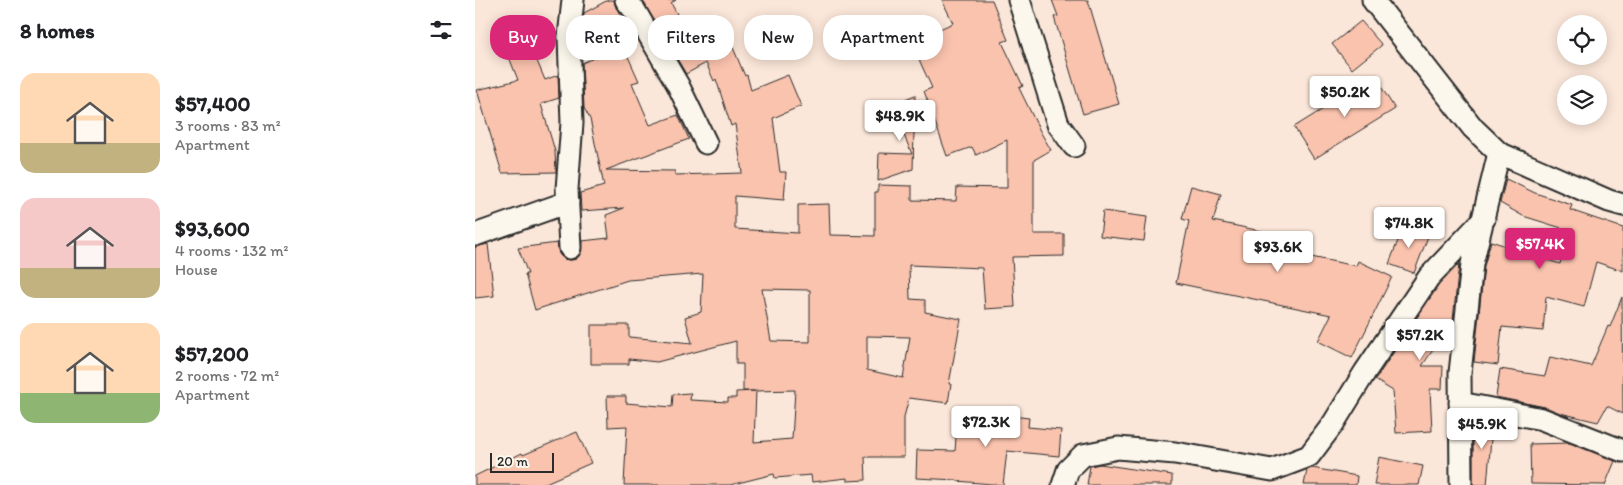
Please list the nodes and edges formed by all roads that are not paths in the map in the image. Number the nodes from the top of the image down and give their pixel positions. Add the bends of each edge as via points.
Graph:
1 (573, 0) edge
2 (626, 0) edge
3 (1019, 0) edge
4 (1373, 0) edge
5 (706, 143) dead end
6 (1074, 146) dead end
7 (1499, 153) junction
8 (568, 202) junction
9 (1623, 205) edge
10 (1484, 219) junction
11 (475, 235) edge
12 (571, 248) dead end
13 (1460, 403) junction
14 (1623, 451) edge
15 (1460, 460) junction
16 (1063, 485) edge
17 (1446, 485) edge
18 (1461, 485) edge

1 - 8 street via 569,37 572,124
2 - 5 street via 678,85
3 - 6 street via 1058,124
4 - 7 street via 1473,128
7 - 9 street
7 - 10 street
8 - 11 street
8 - 12 street
10 - 13 street via 1472,264 1460,373
10 - 16 street via 1429,277 1309,456 1272,470 1175,452 1118,448 1083,455 1068,470
13 - 14 street via 1542,419
13 - 15 street
15 - 17 street
15 - 18 street

